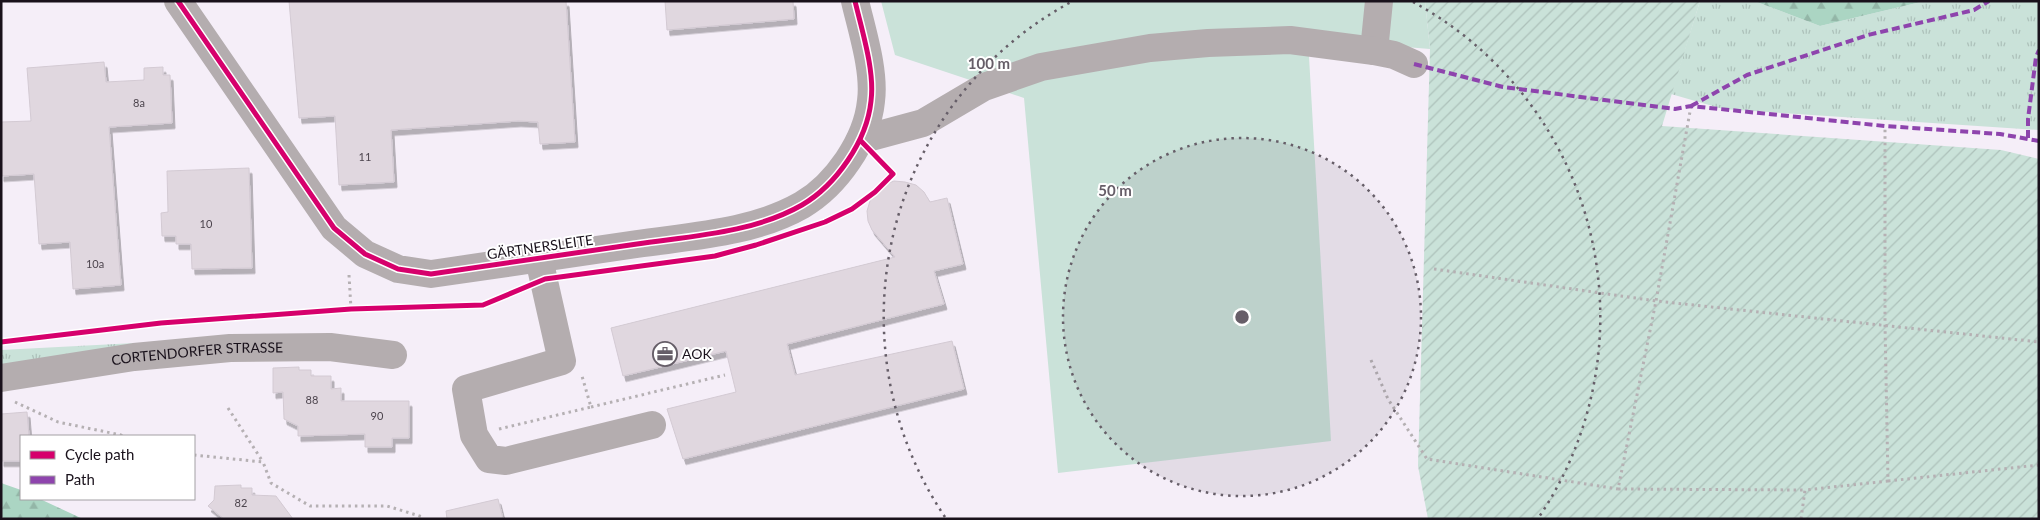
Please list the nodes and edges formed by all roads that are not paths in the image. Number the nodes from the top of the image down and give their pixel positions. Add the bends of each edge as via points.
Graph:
1 (178, 1) edge
2 (855, 1) edge
3 (1379, 1) edge
4 (1374, 51) junction
5 (1414, 64) dead end
6 (860, 140) junction
7 (539, 259) junction
8 (393, 355) dead end
9 (5, 389) edge
10 (652, 425) dead end

1 - 7 street, GÄRTNERSLEITE via 334,228 365,254 398,269 432,274
2 - 6 street, GÄRTNERSLEITE via 872,82 871,103
3 - 4 street
4 - 5 street
4 - 6 street via 1290,40 1208,43 1150,48 1040,67 984,88 923,124
6 - 7 street, GÄRTNERSLEITE via 853,155 821,190 782,214 730,231
7 - 10 street via 562,361 466,389 474,436 489,459 506,461
8 - 9 street, CORTENDORFER STRASSE via 330,347 230,348 134,357

